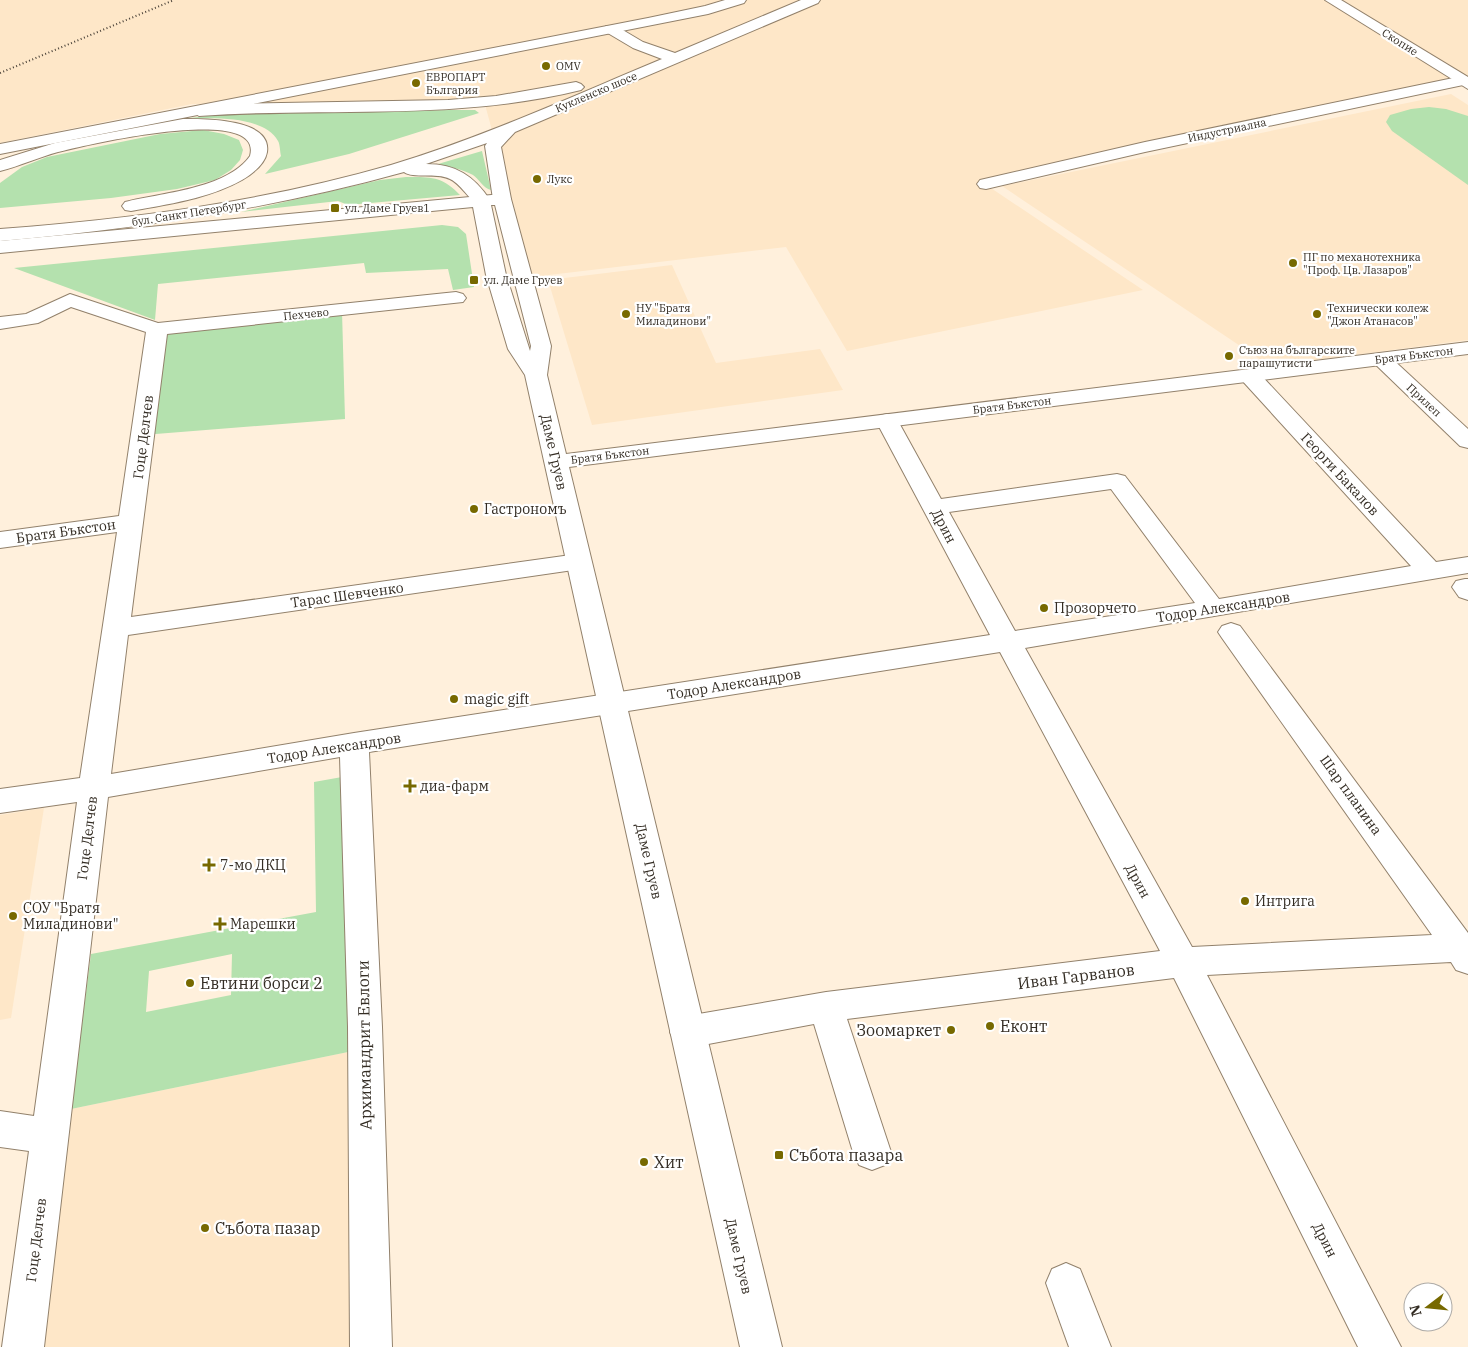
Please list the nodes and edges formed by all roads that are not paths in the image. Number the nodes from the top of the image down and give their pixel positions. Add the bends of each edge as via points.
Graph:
1 (738, 0) edge
2 (778, 0) edge
3 (813, 0) edge
4 (1332, 0) edge
5 (611, 29) junction
6 (656, 52) junction
7 (674, 58) junction
8 (1466, 82) edge
9 (576, 87) junction
10 (169, 115) junction
11 (509, 129) junction
12 (0, 149) edge
13 (360, 163) joint
14 (0, 166) edge
15 (375, 174) junction
16 (986, 184) dead end
17 (503, 205) junction
18 (482, 206) junction
19 (125, 208) junction
20 (0, 219) edge
21 (0, 234) edge
22 (0, 241) edge
23 (36, 243) junction
24 (0, 247) edge
25 (0, 259) edge
26 (456, 298) dead end
27 (0, 323) edge
28 (157, 330) junction
29 (1468, 348) edge
30 (1381, 359) junction
31 (536, 375) junction
32 (1249, 376) junction
33 (887, 421) junction
34 (1468, 441) edge
35 (557, 462) junction
36 (934, 507) junction
37 (132, 522) junction
38 (0, 540) edge
39 (578, 562) junction
40 (1430, 571) junction
41 (1467, 581) edge
42 (1213, 609) junction
43 (116, 628) junction
44 (1231, 632) dead end
45 (1006, 641) junction
46 (613, 703) junction
47 (354, 744) junction
48 (94, 788) junction
49 (0, 801) edge
50 (1465, 952) edge
51 (1183, 962) junction
52 (826, 1007) junction
53 (687, 1032) junction
54 (0, 1129) edge
55 (49, 1136) junction
56 (872, 1152) dead end
57 (1066, 1282) dead end
58 (23, 1347) edge
59 (371, 1347) edge
60 (761, 1347) edge
61 (1090, 1347) edge
62 (1380, 1347) edge

1 - 5 street via 708,10
2 - 6 street, Кукленско шосе
3 - 7 street, Кукленско шосе
4 - 8 street, Скопие
5 - 6 street
5 - 10 street
6 - 7 street
6 - 9 street, Кукленско шосе
7 - 11 street, Кукленско шосе
8 - 16 street, Индустриална via 1146,147
9 - 10 street via 466,104 239,108
9 - 13 street, Кукленско шосе via 460,135
10 - 12 street
11 - 15 street, Кукленско шосе
11 - 17 street via 493,146
13 - 19 street, бул. Санкт Петербург via 286,181
14 - 19 street via 55,148 156,128 204,124 231,127 253,136 260,150 257,159 247,168 220,184
15 - 18 street via 444,171 472,185
15 - 21 street, бул. Санкт Петербург via 273,199 194,213 130,223
17 - 18 street
17 - 31 street via 542,346
18 - 23 street
18 - 25 street
18 - 31 street via 496,275 518,349
19 - 20 street, бул. Санкт Петербург
22 - 23 street
23 - 24 street
26 - 28 street, Пехчево
27 - 28 street via 31,320 70,300
28 - 37 street, Гоце Делчев
29 - 30 street, Братя Бъкстон
30 - 32 street, Братя Бъкстон
30 - 34 street, Прилеп
31 - 35 street, Даме Груев
32 - 33 street, Братя Бъкстон
32 - 40 street, Георги Бакалов
33 - 35 street, Братя Бъкстон
33 - 36 street, Дрин
35 - 39 street, Даме Груев
36 - 42 street via 1117,481
36 - 45 street, Дрин
37 - 38 street, Братя Бъкстон
37 - 43 street, Гоце Делчев
39 - 43 street, Тарас Шевченко
39 - 46 street, Даме Груев
40 - 41 street, Тодор Александров
40 - 42 street, Тодор Александров
42 - 45 street, Тодор Александров
43 - 48 street, Гоце Делчев
44 - 50 street, Шар планина
45 - 46 street, Тодор Александров
45 - 51 street, Дрин
46 - 47 street, Тодор Александров
46 - 53 street, Даме Груев
47 - 48 street, Тодор Александров
47 - 59 street, Архимандрит Евлоги via 365,1028
48 - 49 street, Тодор Александров
48 - 55 street, Гоце Делчев
50 - 51 street, Иван Гарванов
51 - 52 street, Иван Гарванов
51 - 62 street, Дрин
52 - 53 street, Иван Гарванов
52 - 56 street
53 - 60 street, Даме Груев
54 - 55 street
55 - 58 street, Гоце Делчев
57 - 61 street

